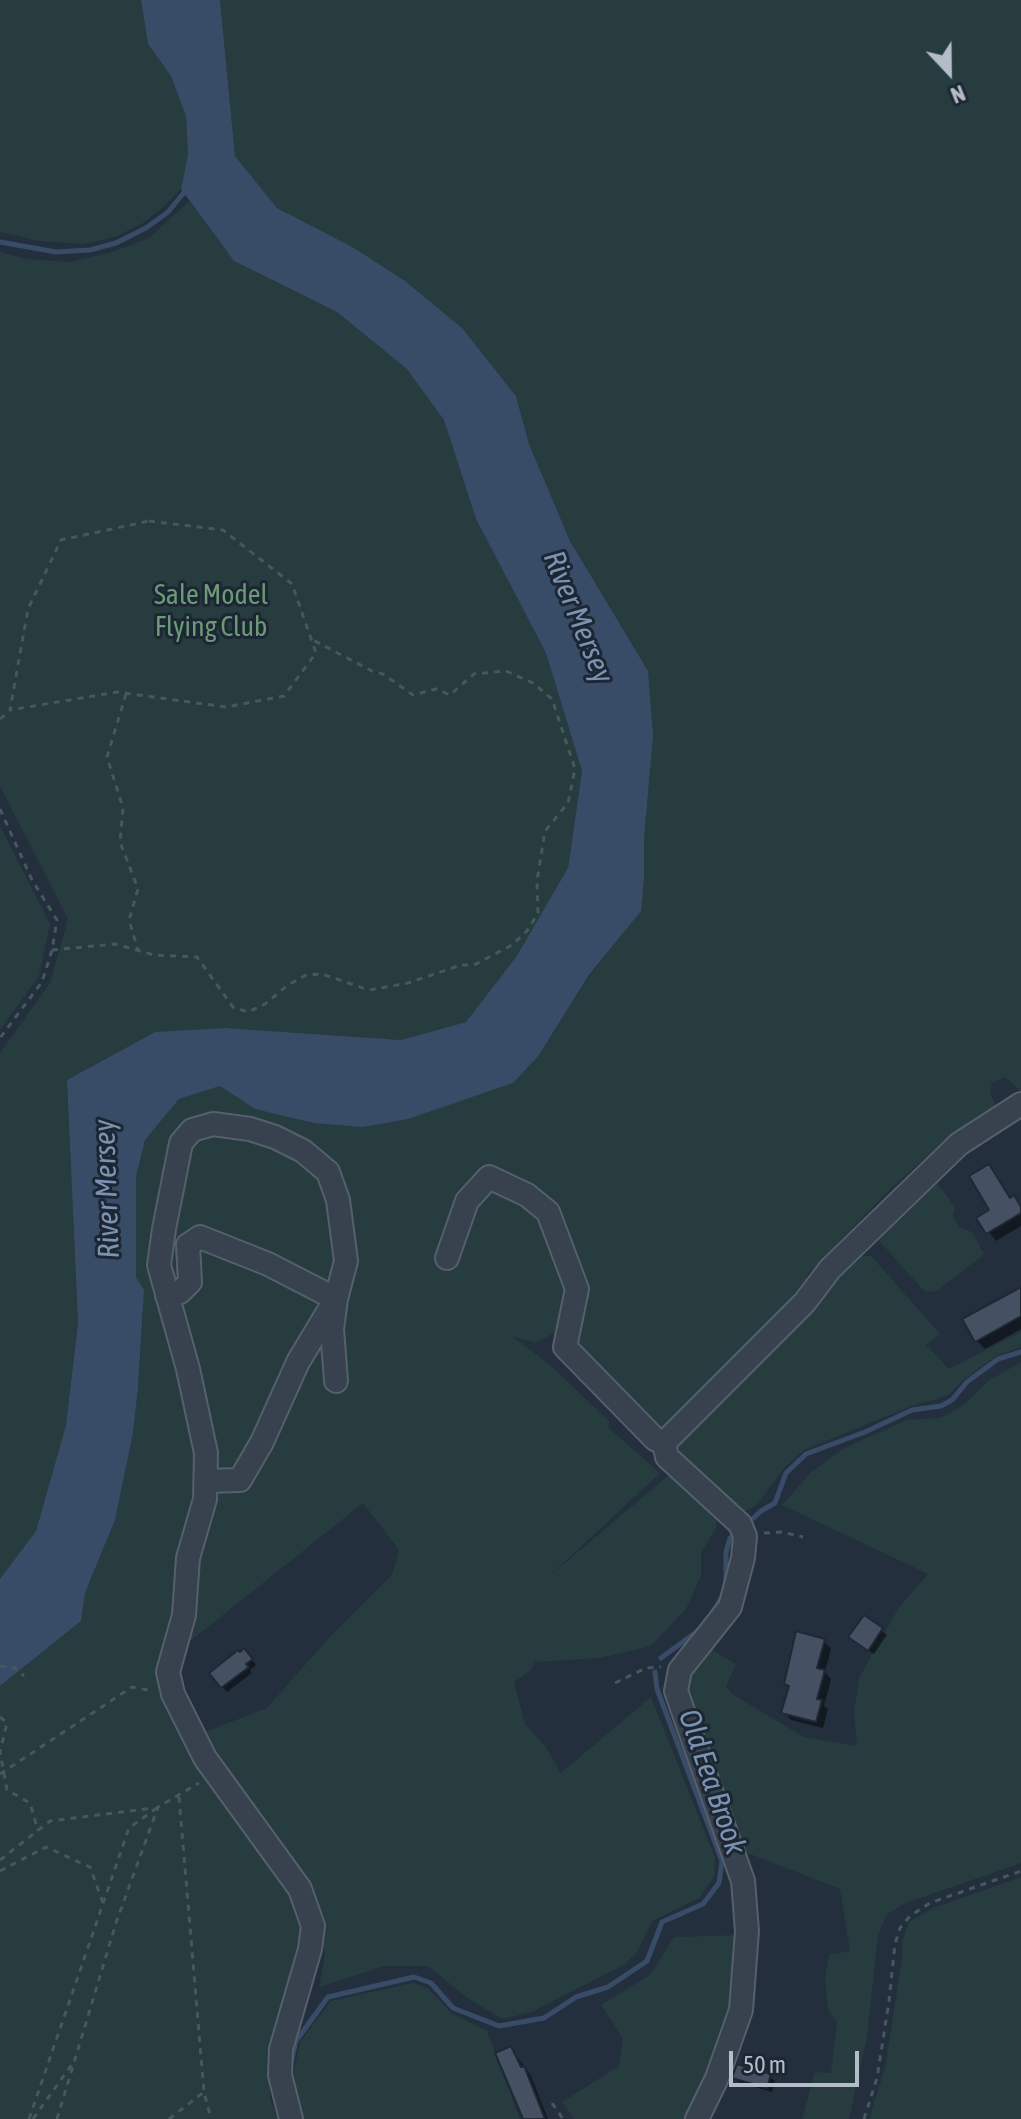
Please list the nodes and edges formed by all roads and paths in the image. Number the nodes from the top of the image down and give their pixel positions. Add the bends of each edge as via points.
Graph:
1 (311, 639) junction
2 (126, 693) junction
3 (10, 710) junction
4 (0, 719) edge
5 (0, 809) edge
6 (52, 950) junction
7 (138, 950) junction
8 (0, 1038) edge
9 (1021, 1104) edge
10 (447, 1258) dead end
11 (167, 1296) junction
12 (336, 1299) junction
13 (336, 1381) dead end
14 (664, 1443) junction
15 (206, 1481) junction
16 (745, 1536) junction
17 (803, 1537) dead end
18 (0, 1666) edge
19 (679, 1674) junction
20 (24, 1676) dead end
21 (615, 1683) dead end
22 (173, 1694) junction
23 (0, 1717) edge
24 (0, 1774) edge
25 (215, 1774) junction
26 (178, 1795) junction
27 (158, 1807) junction
28 (38, 1831) junction
29 (0, 1860) edge
30 (0, 1871) edge
31 (1021, 1871) edge
32 (103, 1903) junction
33 (77, 2057) junction
34 (204, 2092) junction
35 (552, 2103) dead end
36 (31, 2119) edge
37 (57, 2119) edge
38 (169, 2119) edge
39 (211, 2119) edge
40 (291, 2119) edge
41 (563, 2119) edge
42 (697, 2119) edge
43 (864, 2119) edge

1 - 2 path via 316,653 284,696 226,707
1 - 3 path via 292,584 223,530 149,521 61,540 28,609
1 - 7 path via 413,695 436,689 450,695 474,674 506,671 552,699 575,769 568,803 545,831 538,913 512,945 474,965 369,990 322,974 306,975 248,1012 233,1007 197,957
2 - 3 path
2 - 7 path via 107,757 123,808 120,842 138,889 129,920
3 - 4 path
5 - 6 path via 57,920
6 - 7 path via 115,944
6 - 8 path via 42,982
9 - 14 street via 959,1144 830,1269 805,1302
10 - 14 street via 467,1201 489,1177 548,1212 577,1289 565,1347
11 - 12 street via 190,1282 188,1245 200,1237
11 - 12 street via 159,1265 181,1143 192,1130 213,1124 275,1137 328,1172 338,1200 346,1261
11 - 15 street via 198,1412
12 - 13 street
12 - 15 street via 298,1362 240,1480
14 - 16 street via 667,1457 740,1524
15 - 22 street via 188,1558 184,1615 168,1672
16 - 17 path via 782,1532
16 - 19 street via 730,1607
18 - 20 path
19 - 21 path via 646,1668
19 - 42 street via 676,1691 684,1719 743,1881 747,1931 741,2010
22 - 24 path via 132,1687
22 - 25 street
23 - 28 path via 7,1723 0,1752 7,1790 30,1803
25 - 26 path
25 - 40 street via 300,1889 313,1926 281,2049 280,2075
26 - 27 path
26 - 34 path
27 - 28 path via 50,1821
27 - 32 path via 129,1828
27 - 33 path via 116,1923
28 - 29 path
30 - 32 path via 46,1847 90,1867
31 - 43 path via 930,1903 900,1928 877,2078
32 - 36 path
33 - 36 path
33 - 37 path
34 - 38 path
34 - 39 path
35 - 41 path

